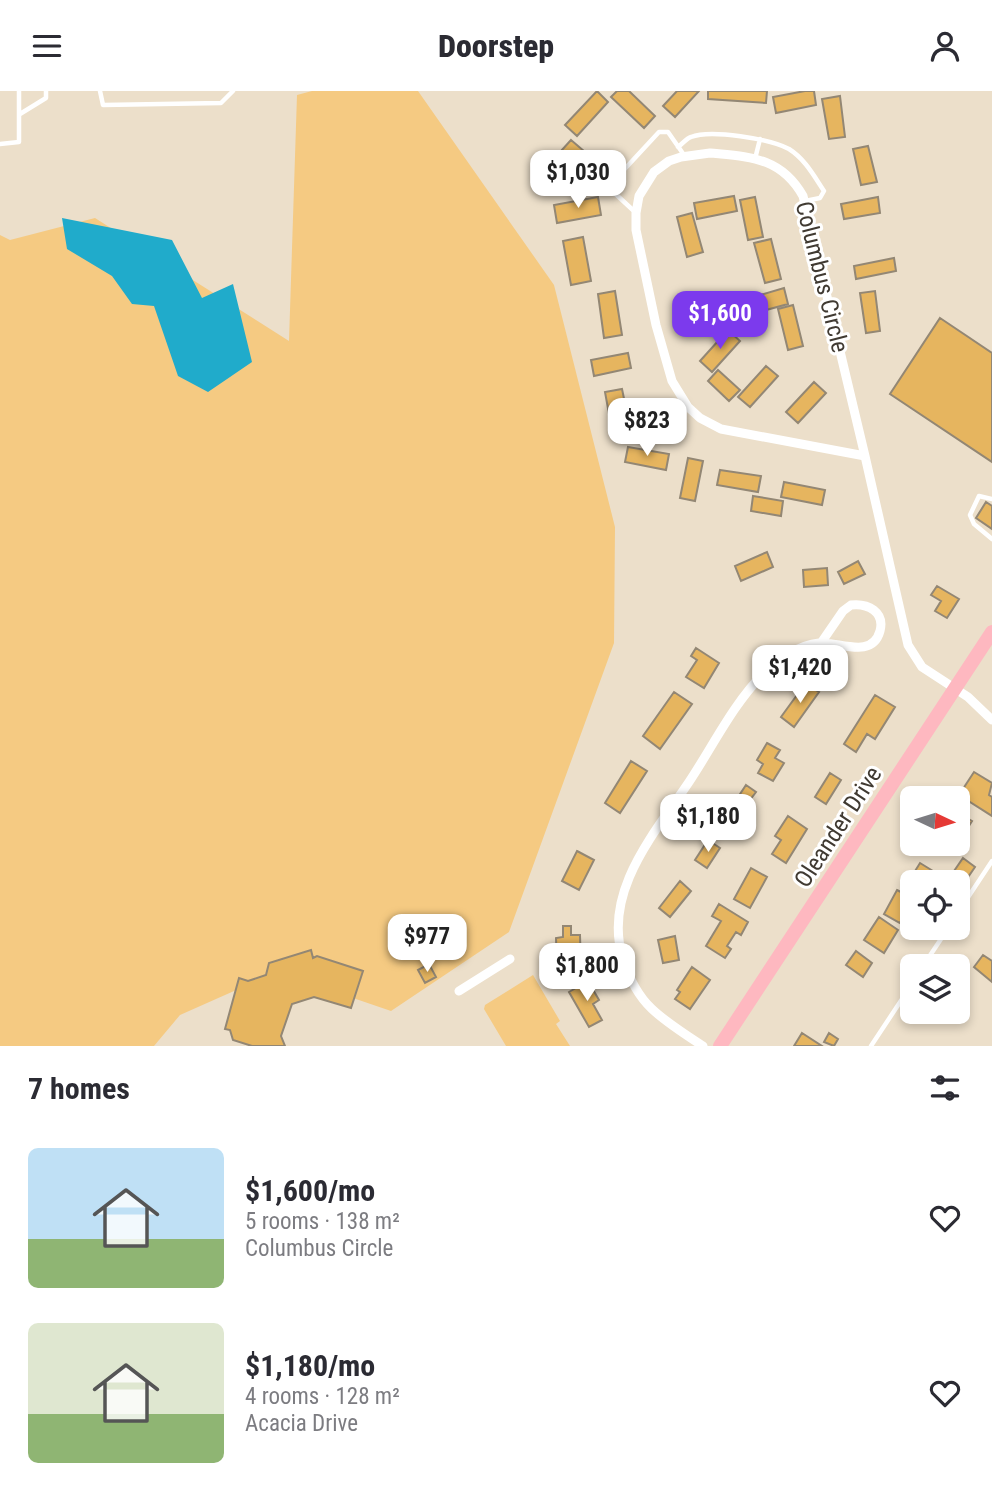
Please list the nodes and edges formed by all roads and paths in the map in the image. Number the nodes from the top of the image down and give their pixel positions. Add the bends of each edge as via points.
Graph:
1 (19, 91) edge
2 (46, 91) edge
3 (100, 91) edge
4 (233, 91) edge
5 (19, 114) junction
6 (760, 139) junction
7 (0, 144) edge
8 (678, 147) junction
9 (685, 156) junction
10 (755, 159) junction
11 (805, 201) junction
12 (636, 213) junction
13 (865, 456) junction
14 (992, 499) edge
15 (988, 526) dead end
16 (984, 532) junction
17 (992, 539) edge
18 (992, 632) edge
19 (821, 643) junction
20 (956, 689) junction
21 (992, 720) edge
22 (992, 861) edge
23 (970, 894) edge
24 (510, 959) dead end
25 (460, 991) dead end
26 (900, 1001) edge
27 (703, 1046) edge
28 (720, 1046) edge
29 (871, 1046) edge

1 - 5 lane
2 - 5 lane via 46,98
3 - 4 lane via 103,105 221,103
5 - 7 lane via 19,142
6 - 8 lane via 710,134 691,137
6 - 10 lane
6 - 11 lane via 788,149 807,164 824,191 820,198
8 - 9 lane
8 - 12 lane via 668,132 659,132 608,187
9 - 10 street, Columbus Circle via 710,153
9 - 12 street, Columbus Circle via 654,172 639,196
10 - 11 street, Columbus Circle via 787,174
11 - 13 street, Columbus Circle
12 - 13 street, Columbus Circle via 637,238 667,368 688,407 721,429
13 - 20 street, Columbus Circle via 908,645 922,667
14 - 16 lane via 979,496 970,515
15 - 16 lane
16 - 17 lane
18 - 20 main road, Oleander Drive
19 - 19 street via 865,646 877,639 880,618 868,606 851,605
19 - 27 street via 788,655 754,684 642,854 622,894 619,942 630,978 652,1009
20 - 21 street, Columbus Circle
20 - 28 main road, Oleander Drive
22 - 23 lane
24 - 25 street
26 - 29 lane

